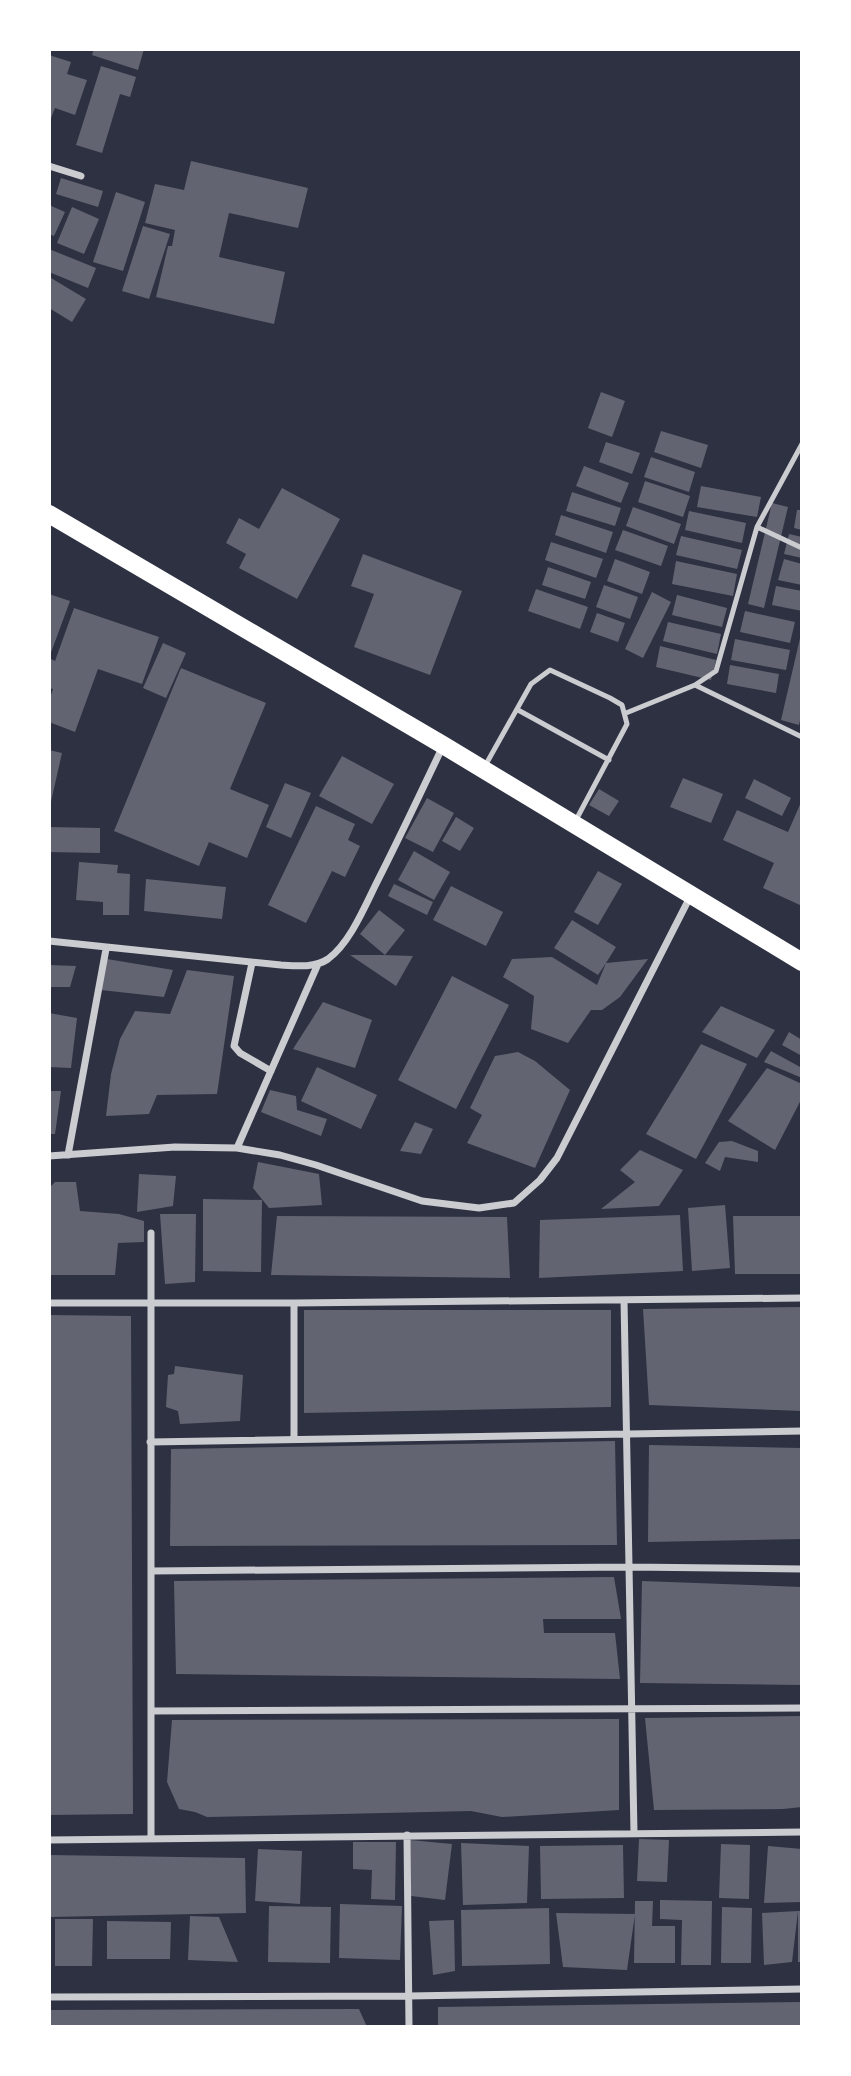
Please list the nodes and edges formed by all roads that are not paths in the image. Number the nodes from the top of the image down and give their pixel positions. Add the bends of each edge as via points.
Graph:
1 (49, 166) edge
2 (81, 176) dead end
3 (802, 444) edge
4 (49, 514) edge
5 (757, 527) junction
6 (802, 548) edge
7 (695, 685) junction
8 (518, 710) junction
9 (625, 713) junction
10 (802, 737) edge
11 (443, 745) junction
12 (609, 760) junction
13 (484, 769) junction
14 (574, 824) junction
15 (691, 894) junction
16 (49, 942) edge
17 (106, 949) junction
18 (802, 962) edge
19 (252, 963) junction
20 (318, 964) junction
21 (271, 1071) junction
22 (237, 1148) junction
23 (68, 1155) junction
24 (49, 1156) edge
25 (151, 1233) dead end
26 (802, 1298) edge
27 (624, 1300) junction
28 (49, 1303) edge
29 (150, 1303) junction
30 (294, 1303) junction
31 (802, 1432) edge
32 (626, 1433) junction
33 (294, 1440) junction
34 (150, 1442) junction
35 (629, 1567) junction
36 (802, 1569) edge
37 (151, 1571) junction
38 (802, 1708) edge
39 (631, 1709) junction
40 (151, 1711) junction
41 (802, 1832) edge
42 (634, 1833) junction
43 (407, 1835) junction
44 (151, 1839) junction
45 (49, 1840) edge
46 (802, 1989) edge
47 (409, 1996) junction
48 (49, 1997) edge
49 (409, 2027) edge

1 - 2 street
3 - 5 lane
4 - 11 main road
5 - 6 lane
5 - 7 lane via 716,671
7 - 9 lane
7 - 10 lane
8 - 9 lane via 531,684 550,670 610,698 622,705
8 - 12 lane
8 - 13 lane
9 - 12 lane via 628,724
11 - 13 main road
11 - 20 street via 354,926 338,950
12 - 14 lane
13 - 14 main road
14 - 15 main road
15 - 18 main road
15 - 22 street via 556,1158 540,1181 514,1203 479,1208 422,1201 316,1165
16 - 17 street
17 - 19 street
17 - 23 street
19 - 20 street
19 - 21 street via 234,1046
20 - 21 street
21 - 22 street
22 - 23 street via 174,1147
23 - 24 street
25 - 29 street
26 - 27 street
27 - 30 street
27 - 32 street
28 - 29 street
29 - 30 street
29 - 34 street
30 - 33 street
31 - 32 street
32 - 33 street
32 - 35 street
33 - 34 street
34 - 37 street
35 - 36 street
35 - 37 street
35 - 39 street
37 - 40 street
38 - 39 street
39 - 40 street
39 - 42 street
40 - 44 street
41 - 42 street
42 - 43 street
43 - 44 street
43 - 47 street
44 - 45 street
46 - 47 street
47 - 48 street
47 - 49 street

